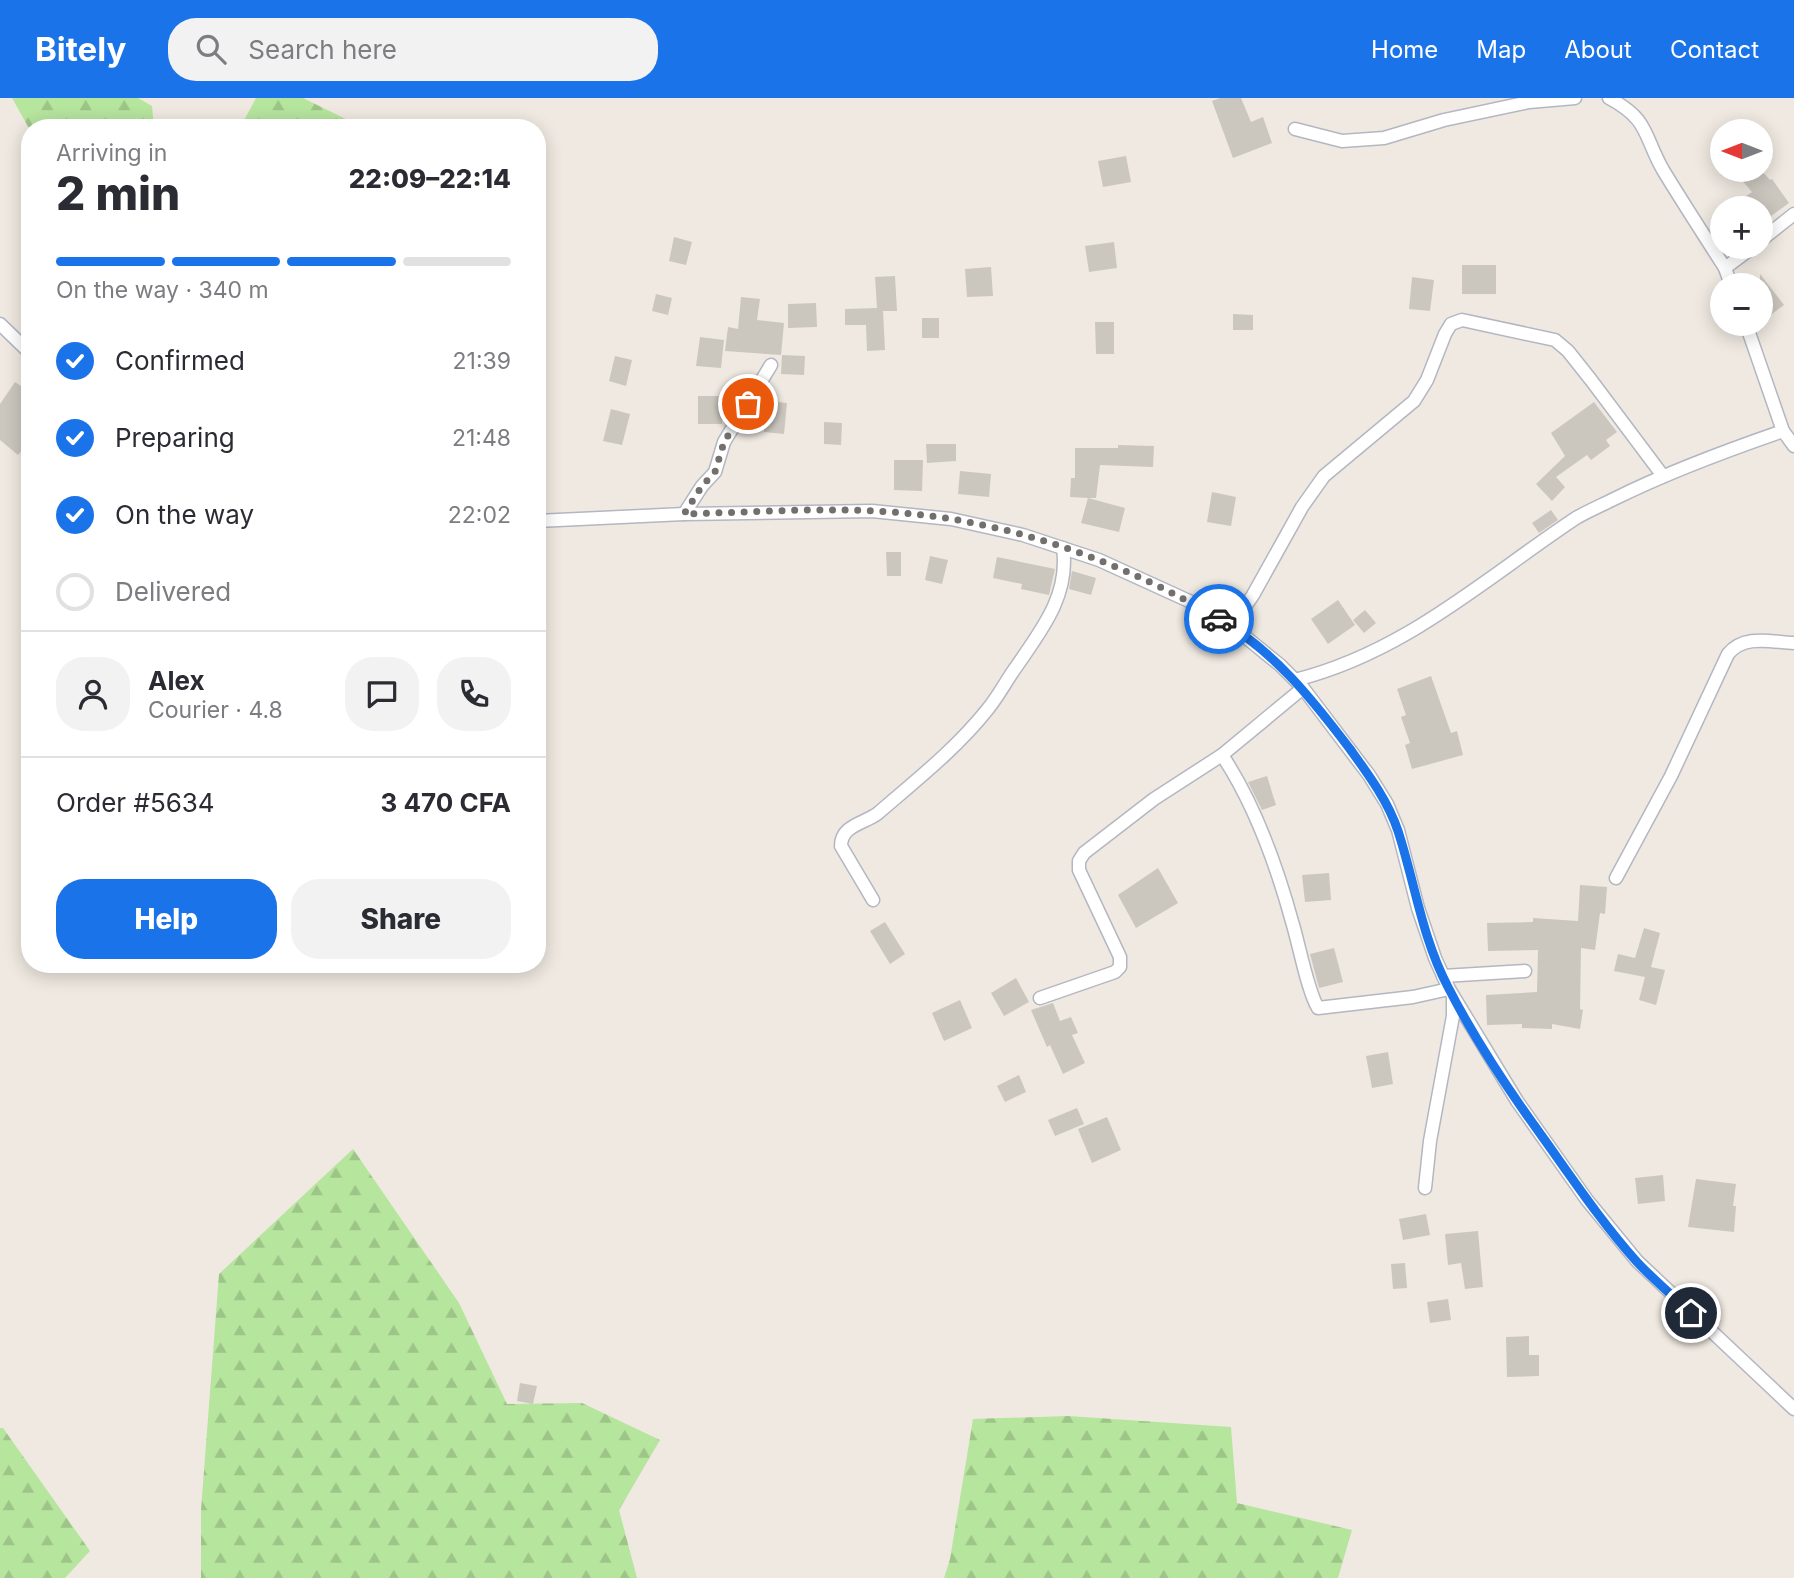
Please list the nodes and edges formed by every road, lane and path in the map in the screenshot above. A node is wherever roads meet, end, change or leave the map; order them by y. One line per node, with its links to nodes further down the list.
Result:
1 (1575, 98): 3 (street)
2 (1609, 98): 7 (street)
3 (1295, 129)
4 (1794, 214): 5 (street)
5 (1773, 231)
6 (1737, 259): 7 (street)
7 (1725, 268): 8 (street)
8 (1727, 273)
9 (0, 324): 11 (street)
10 (1750, 336): 13 (street)
11 (21, 344)
12 (771, 365): 16 (street)
13 (1783, 431): 14 (street); 15 (street)
14 (1794, 446)
15 (1663, 476): 19 (street); 21 (street)
16 (684, 514): 17 (street); 18 (street)
17 (546, 521)
18 (1063, 548): 19 (street); 24 (street)
19 (1232, 626): 21 (street)
20 (1794, 643): 23 (street)
21 (1299, 684): 22 (street); 26 (street)
22 (1222, 755): 27 (street); 28 (street)
23 (1616, 878)
24 (873, 900)
25 (1525, 971): 26 (street)
26 (1443, 976): 27 (street)
27 (1451, 992): 29 (street); 30 (street)
28 (1040, 998)
29 (1425, 1188)
30 (1794, 1409)

